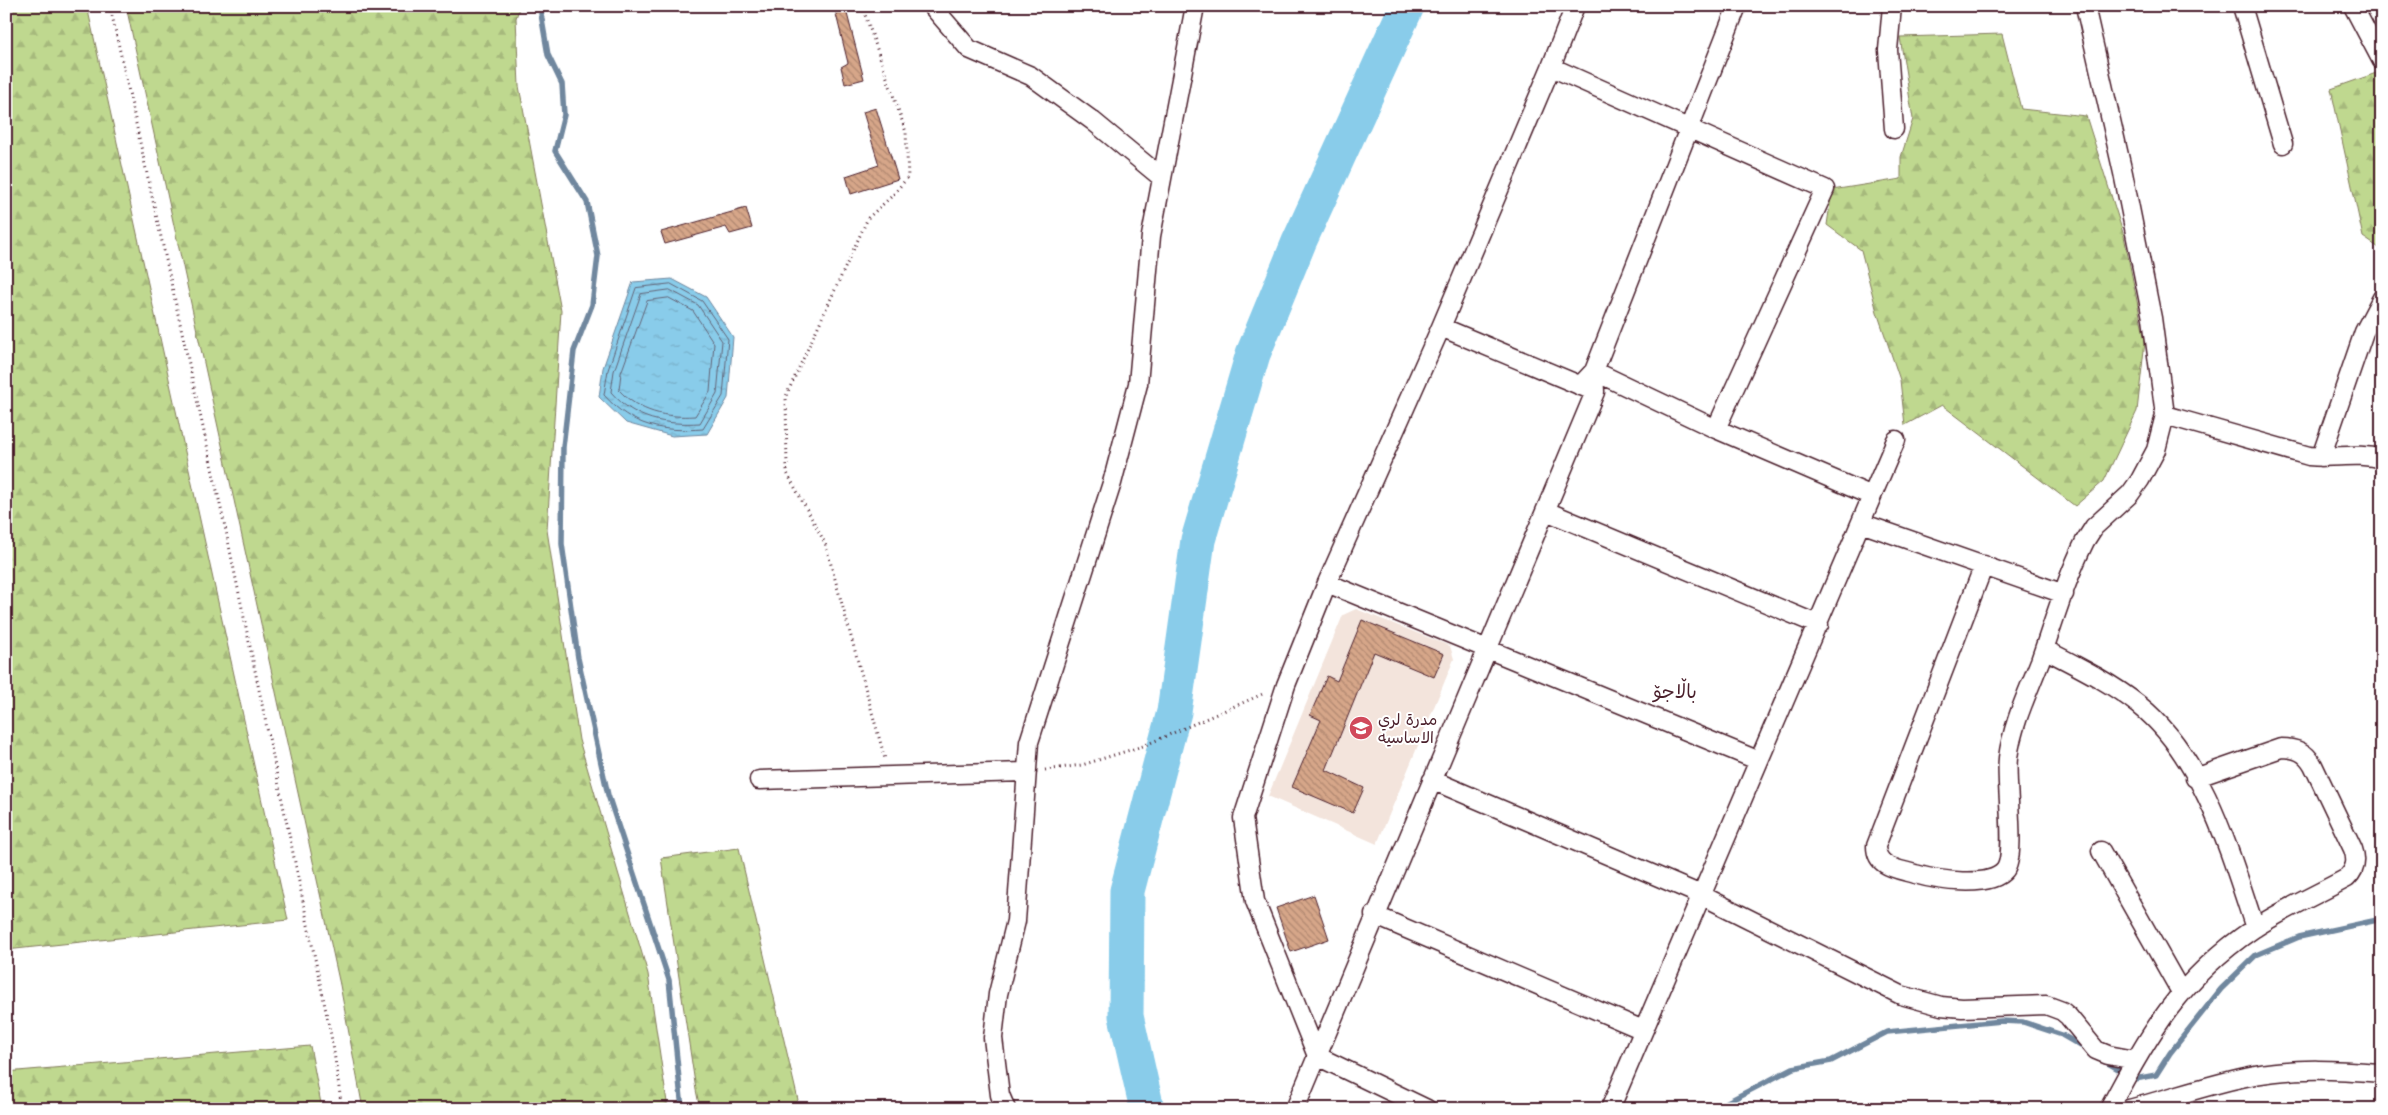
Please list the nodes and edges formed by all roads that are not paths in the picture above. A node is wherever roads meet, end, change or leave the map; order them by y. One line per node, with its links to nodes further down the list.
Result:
1 (932, 6): 14 (street)
2 (1195, 6): 14 (street)
3 (1575, 6): 10 (street)
4 (1737, 6): 12 (street)
5 (1892, 6): 11 (street)
6 (2085, 6): 19 (street)
7 (2242, 6): 13 (street)
8 (2353, 6): 9 (street)
9 (2382, 61)
10 (1551, 68): 12 (street); 16 (street)
11 (1894, 129)
12 (1690, 130): 17 (street); 20 (street)
13 (2283, 144)
14 (1162, 178): 34 (street)
15 (2382, 298): 22 (street)
16 (1441, 327): 18 (street); 28 (street)
17 (1594, 371): 18 (street); 20 (street)
18 (1587, 389): 25 (street)
19 (2165, 415): 22 (street); 29 (street)
20 (1716, 429): 24 (street)
21 (1896, 440): 24 (street)
22 (2321, 457): 23 (street)
23 (2382, 460)
24 (1872, 496): 26 (street)
25 (1546, 511): 30 (street); 31 (street)
26 (1861, 523): 27 (street); 30 (street)
27 (1984, 565): 29 (street); 32 (street)
28 (1326, 582): 31 (street); 44 (street)
29 (2064, 594): 32 (street)
30 (1818, 626): 33 (street)
31 (1488, 649): 33 (street); 37 (street)
32 (2044, 649): 35 (street)
33 (1757, 760): 39 (street)
34 (1027, 772): 36 (street); 48 (street)
35 (2196, 778): 41 (street); 41 (street)
36 (759, 780)
37 (1432, 780): 39 (street); 40 (street)
38 (2101, 851): 42 (street)
39 (1701, 896): 43 (street); 45 (street)
40 (1374, 915): 43 (street); 44 (street)
41 (2255, 928): 42 (street)
42 (2181, 992): 45 (street)
43 (1643, 1030): 50 (street)
44 (1317, 1056): 47 (street); 49 (street)
45 (2135, 1060): 51 (street)
46 (2382, 1073): 52 (street)
47 (1417, 1107)
48 (1006, 1109)
49 (1295, 1109)
50 (1610, 1109)
51 (2109, 1109)
52 (2129, 1109)

